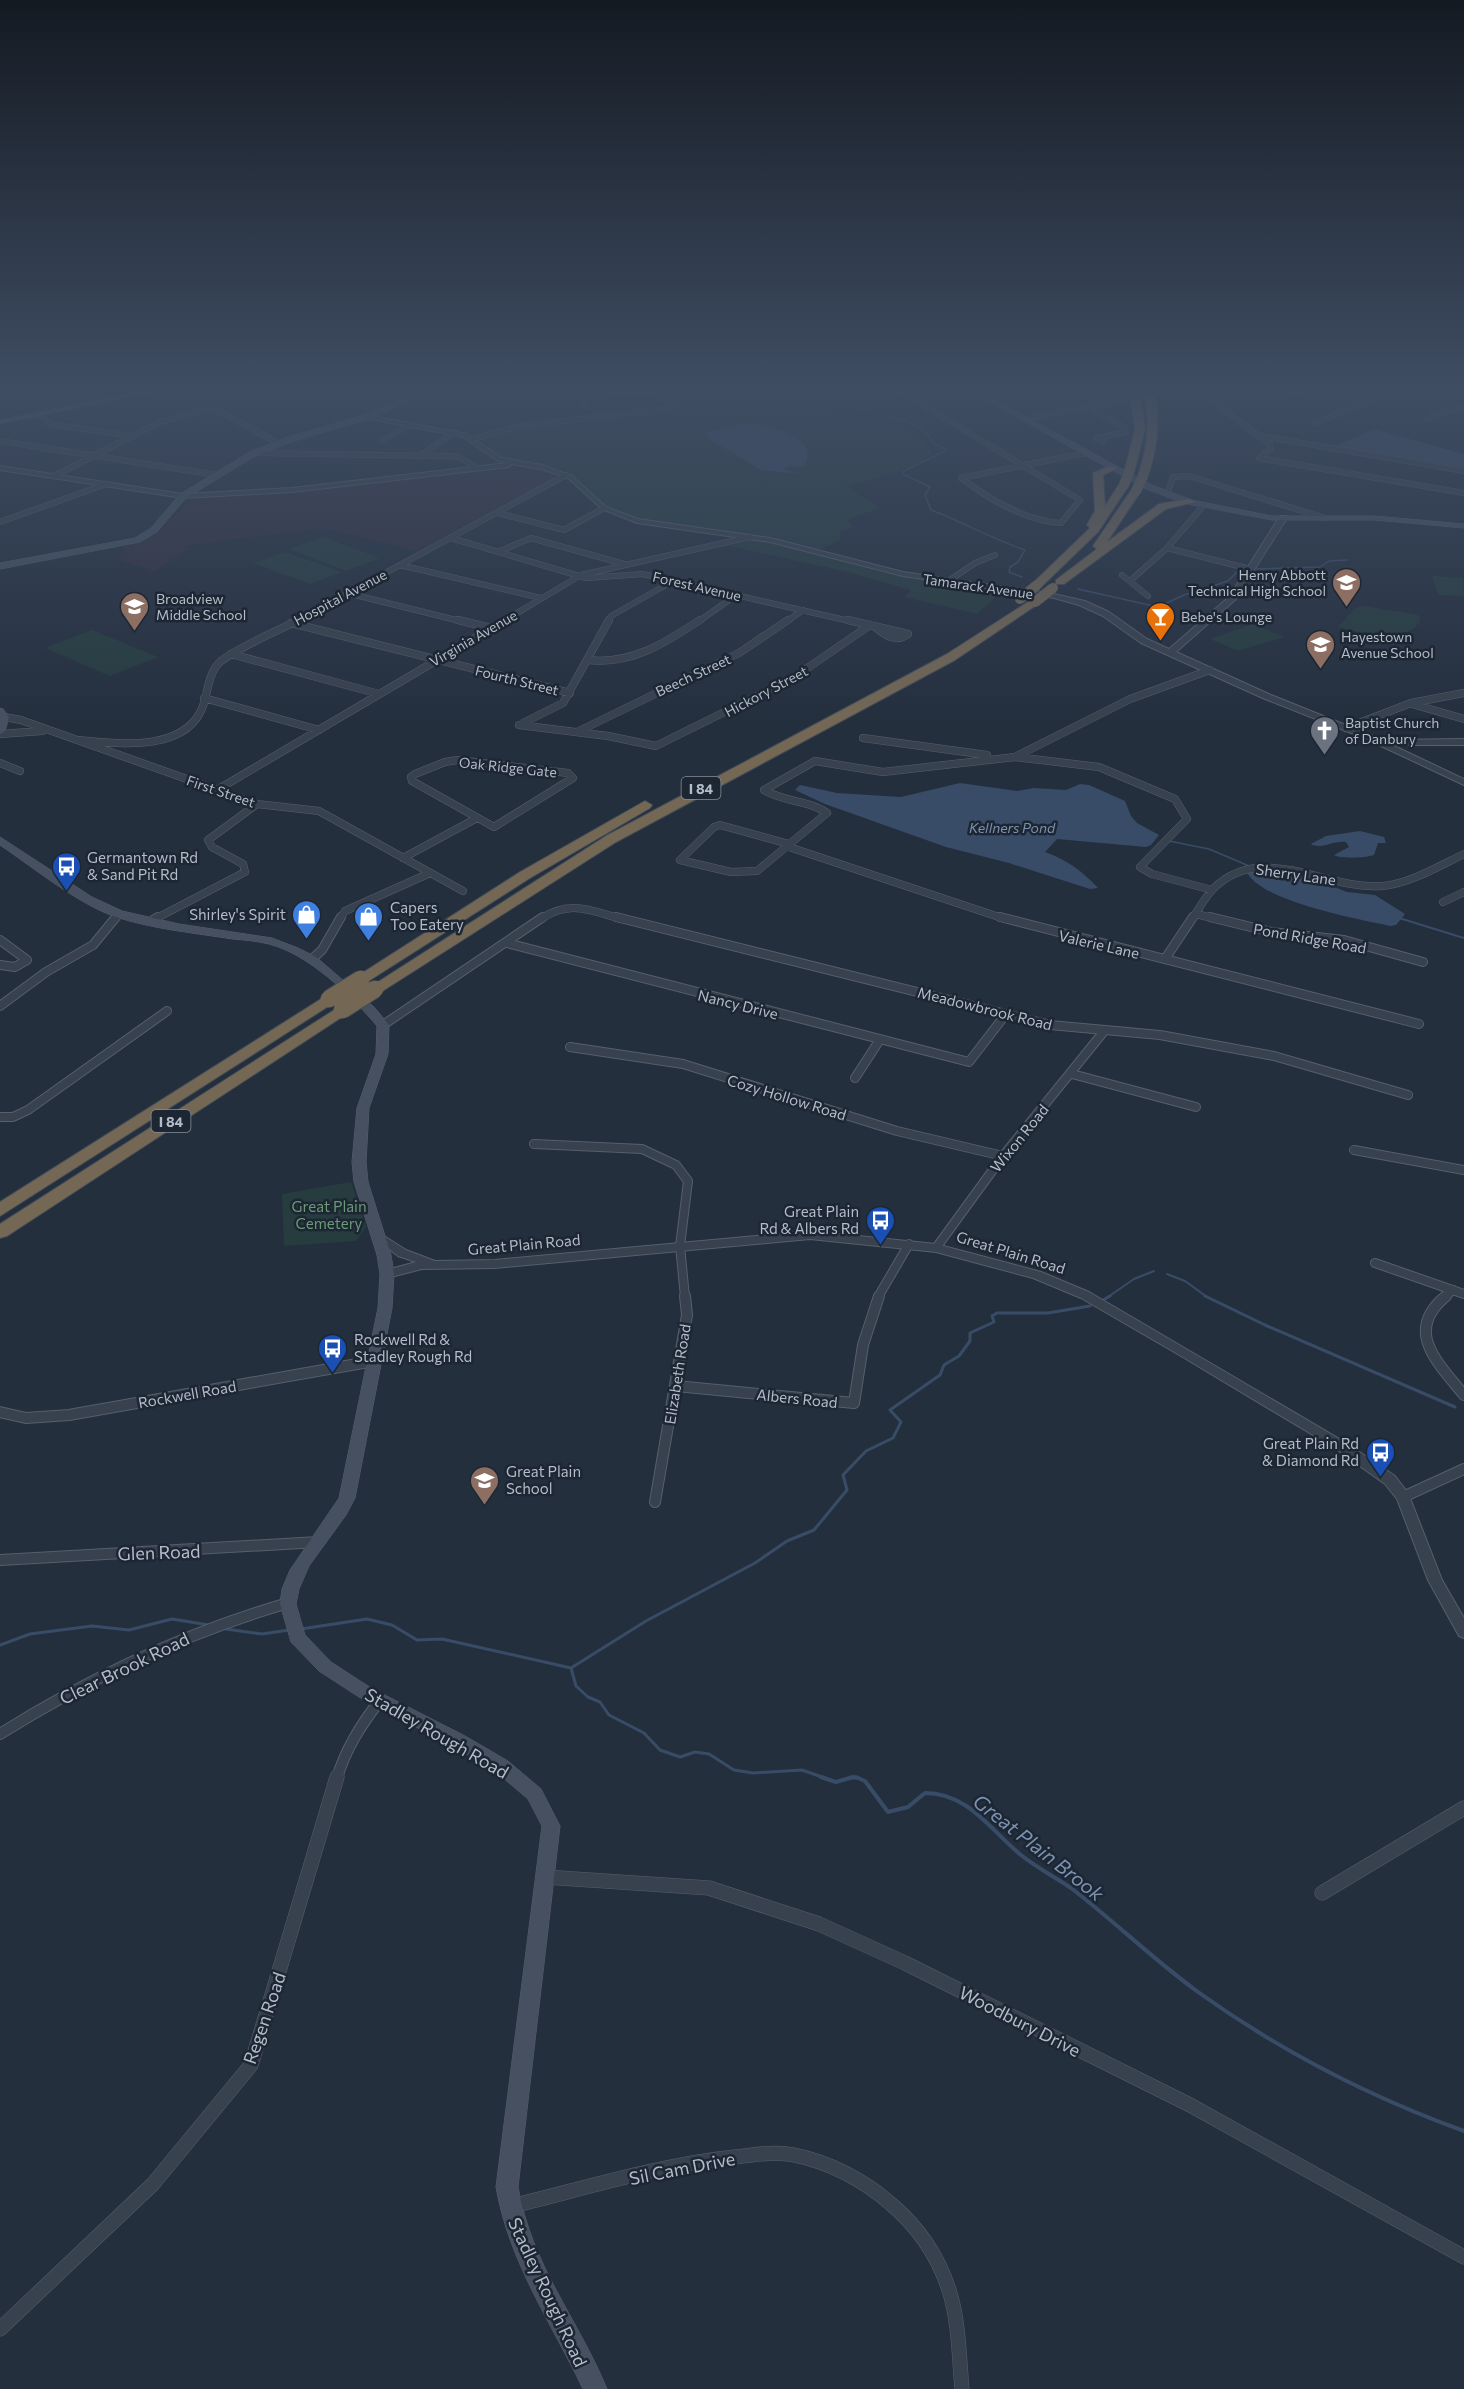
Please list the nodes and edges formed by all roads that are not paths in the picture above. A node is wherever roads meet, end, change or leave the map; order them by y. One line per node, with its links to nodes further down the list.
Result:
1 (66, 498): 20 (street)
2 (181, 498): 30 (main road)
3 (524, 498): 16 (street, Hospital Avenue)
4 (594, 498): 15 (street, Tamarack Avenue)
5 (996, 498): 6 (street)
6 (1078, 498)
7 (1099, 498): 27 (highway)
8 (1116, 498): 27 (highway, I 84, bridge)
9 (1131, 498): 37 (highway, I 84, bridge)
10 (1164, 498): 17 (highway)
11 (1178, 498): 13 (main road)
12 (1262, 498): 19 (street)
13 (1190, 502): 14 (main road); 17 (highway)
14 (1204, 505): 18 (main road); 24 (street)
15 (604, 508): 16 (street); 22 (street, Tamarack Avenue)
16 (498, 513): 23 (street, Hospital Avenue)
17 (1153, 513): 37 (highway)
18 (1283, 518): 19 (main road); 31 (street)
19 (1325, 518): 21 (main road)
20 (0, 522)
21 (1464, 526)
22 (750, 537): 29 (street, Virginia Avenue); 36 (street, Tamarack Avenue)
23 (452, 538): 25 (street, Forest Avenue); 28 (street, Hospital Avenue)
24 (1167, 548): 31 (street); 35 (street)
25 (498, 552): 29 (street); 32 (street, Forest Avenue)
26 (995, 555): 36 (street)
27 (1068, 558): 95 (highway, I 84, bridge)
28 (400, 565): 38 (street, Hospital Avenue); 41 (street)
29 (627, 565): 32 (street, Virginia Avenue)
30 (0, 566)
31 (1250, 569): 46 (street)
32 (581, 575): 34 (street, Forest Avenue); 41 (street, Virginia Avenue)
33 (1122, 575): 35 (street)
34 (673, 581): 39 (street, Forest Avenue); 49 (street)
35 (1130, 581): 40 (street)
36 (948, 582): 46 (street, Tamarack Avenue)
37 (1057, 585): 95 (highway, I 84, bridge)
38 (347, 593): 43 (street, Hospital Avenue); 45 (street)
39 (736, 595): 42 (street, Forest Avenue); 49 (street)
40 (1148, 596)
41 (541, 598): 45 (street, Virginia Avenue)
42 (803, 610): 44 (street, Forest Avenue); 61 (street, Beech Street)
43 (291, 623): 47 (street, Hospital Avenue); 48 (street, Fourth Street)
44 (872, 625): 44 (street, Forest Avenue); 61 (street, Hickory Street)
45 (491, 628): 48 (street, Virginia Avenue)
46 (1171, 652): 50 (street, Tamarack Avenue)
47 (231, 654): 53 (street); 54 (street, Hospital Avenue)
48 (436, 660): 51 (street, Fourth Street); 53 (street, Virginia Avenue)
49 (588, 660): 51 (street)
50 (1210, 670): 58 (street, Tamarack Avenue); 68 (street)
51 (570, 693): 61 (street)
52 (1464, 693): 55 (street)
53 (378, 694): 59 (street, Virginia Avenue)
54 (204, 698): 59 (street); 64 (street, Hospital Avenue)
55 (1411, 704): 57 (street); 58 (street)
56 (2, 714): 60 (street, First Street); 62 (main road)
57 (1464, 719)
58 (1346, 728): 65 (street, Tamarack Avenue)
59 (319, 730): 72 (street, Virginia Avenue)
60 (47, 731): 62 (street); 64 (street, First Street)
61 (577, 731)
62 (0, 732)
63 (863, 738): 67 (street)
64 (79, 740): 72 (street, First Street)
65 (1378, 742): 66 (street); 71 (street, Tamarack Avenue)
66 (1464, 742)
67 (1001, 756): 68 (street); 76 (street)
68 (1015, 757): 80 (street)
69 (0, 763): 70 (street)
70 (20, 771)
71 (1464, 782)
72 (217, 790): 73 (street, First Street)
73 (256, 804): 78 (street, First Street); 86 (street)
74 (477, 818): 74 (street, Oak Ridge Gate); 78 (street)
75 (0, 840): 84 (main road)
76 (787, 845): 76 (street, Valerie Lane); 92 (street, Valerie Lane)
77 (1462, 856): 80 (street, Sherry Lane)
78 (403, 858): 79 (street, First Street)
79 (430, 873): 81 (street, First Street); 91 (street)
80 (1212, 890): 85 (street, Sherry Lane)
81 (463, 891)
82 (1464, 892): 83 (street)
83 (1443, 902)
84 (119, 914): 86 (main road); 96 (street)
85 (1196, 914): 92 (street, Sherry Lane); 93 (street, Pond Ridge Road)
86 (153, 920): 91 (main road)
87 (0, 940): 89 (street)
88 (507, 944): 98 (street, Meadowbrook Road); 100 (street); 102 (street, Nancy Drive)
89 (11, 948): 90 (street); 94 (street)
90 (0, 950)
91 (312, 959): 100 (main road)
92 (1165, 959): 99 (street, Valerie Lane)
93 (1423, 962)
94 (0, 965)
95 (336, 1005): 113 (highway, I 84); 114 (highway, I 84)
96 (0, 1006)
97 (167, 1011): 108 (street)
98 (1006, 1014): 101 (street, Meadowbrook Road); 102 (street, Nancy Drive)
99 (1419, 1024)
100 (383, 1025): 115 (main road)
101 (1106, 1030): 104 (street, Wixon Road); 106 (street, Meadowbrook Road)
102 (879, 1041): 105 (street)
103 (570, 1047): 111 (street, Cozy Hollow Road)
104 (1072, 1074): 107 (street); 111 (street, Wixon Road)
105 (855, 1078)
106 (1408, 1095)
107 (1196, 1107)
108 (0, 1117)
109 (534, 1144): 117 (street, Elizabeth Road)
110 (1354, 1150): 112 (street)
111 (1003, 1156): 118 (street, Wixon Road)
112 (1464, 1170)
113 (0, 1210)
114 (0, 1232)
115 (381, 1238): 120 (street, Great Plain Road); 121 (main road)
116 (909, 1244): 117 (street, Great Plain Road); 118 (street, Great Plain Road); 125 (street, Albers Road)
117 (680, 1246): 120 (street, Great Plain Road); 125 (street, Elizabeth Road)
118 (936, 1248): 129 (street, Great Plain Road)
119 (1375, 1263): 122 (street)
120 (436, 1265): 121 (street, Great Plain Road)
121 (387, 1274): 124 (main road, Stadley Rough Road)
122 (1453, 1290): 123 (street); 126 (street)
123 (1464, 1294)
124 (374, 1361): 127 (street, Rockwell Road); 131 (main road, Stadley Rough Road)
125 (676, 1386): 130 (street, Elizabeth Road)
126 (1464, 1395)
127 (0, 1412)
128 (1464, 1469): 129 (street)
129 (1403, 1497): 134 (street, Great Plain Road)
130 (655, 1502)
131 (318, 1542): 132 (street, Glen Road); 133 (main road, Stadley Rough Road)
132 (0, 1560)
133 (288, 1603): 135 (main road, Stadley Rough Road); 136 (street, Clear Brook Road)
134 (1464, 1632)
135 (380, 1700): 138 (main road, Stadley Rough Road); 142 (street, Regen Road)
136 (0, 1734)
137 (1464, 1808): 139 (street)
138 (545, 1877): 140 (main road, Stadley Rough Road); 141 (street, Woodbury Drive)
139 (1322, 1893)
140 (509, 2207): 143 (main road, Stadley Rough Road); 144 (street, Sil Cam Drive)
141 (1464, 2257)
142 (0, 2329)
143 (595, 2389)
144 (962, 2389)

